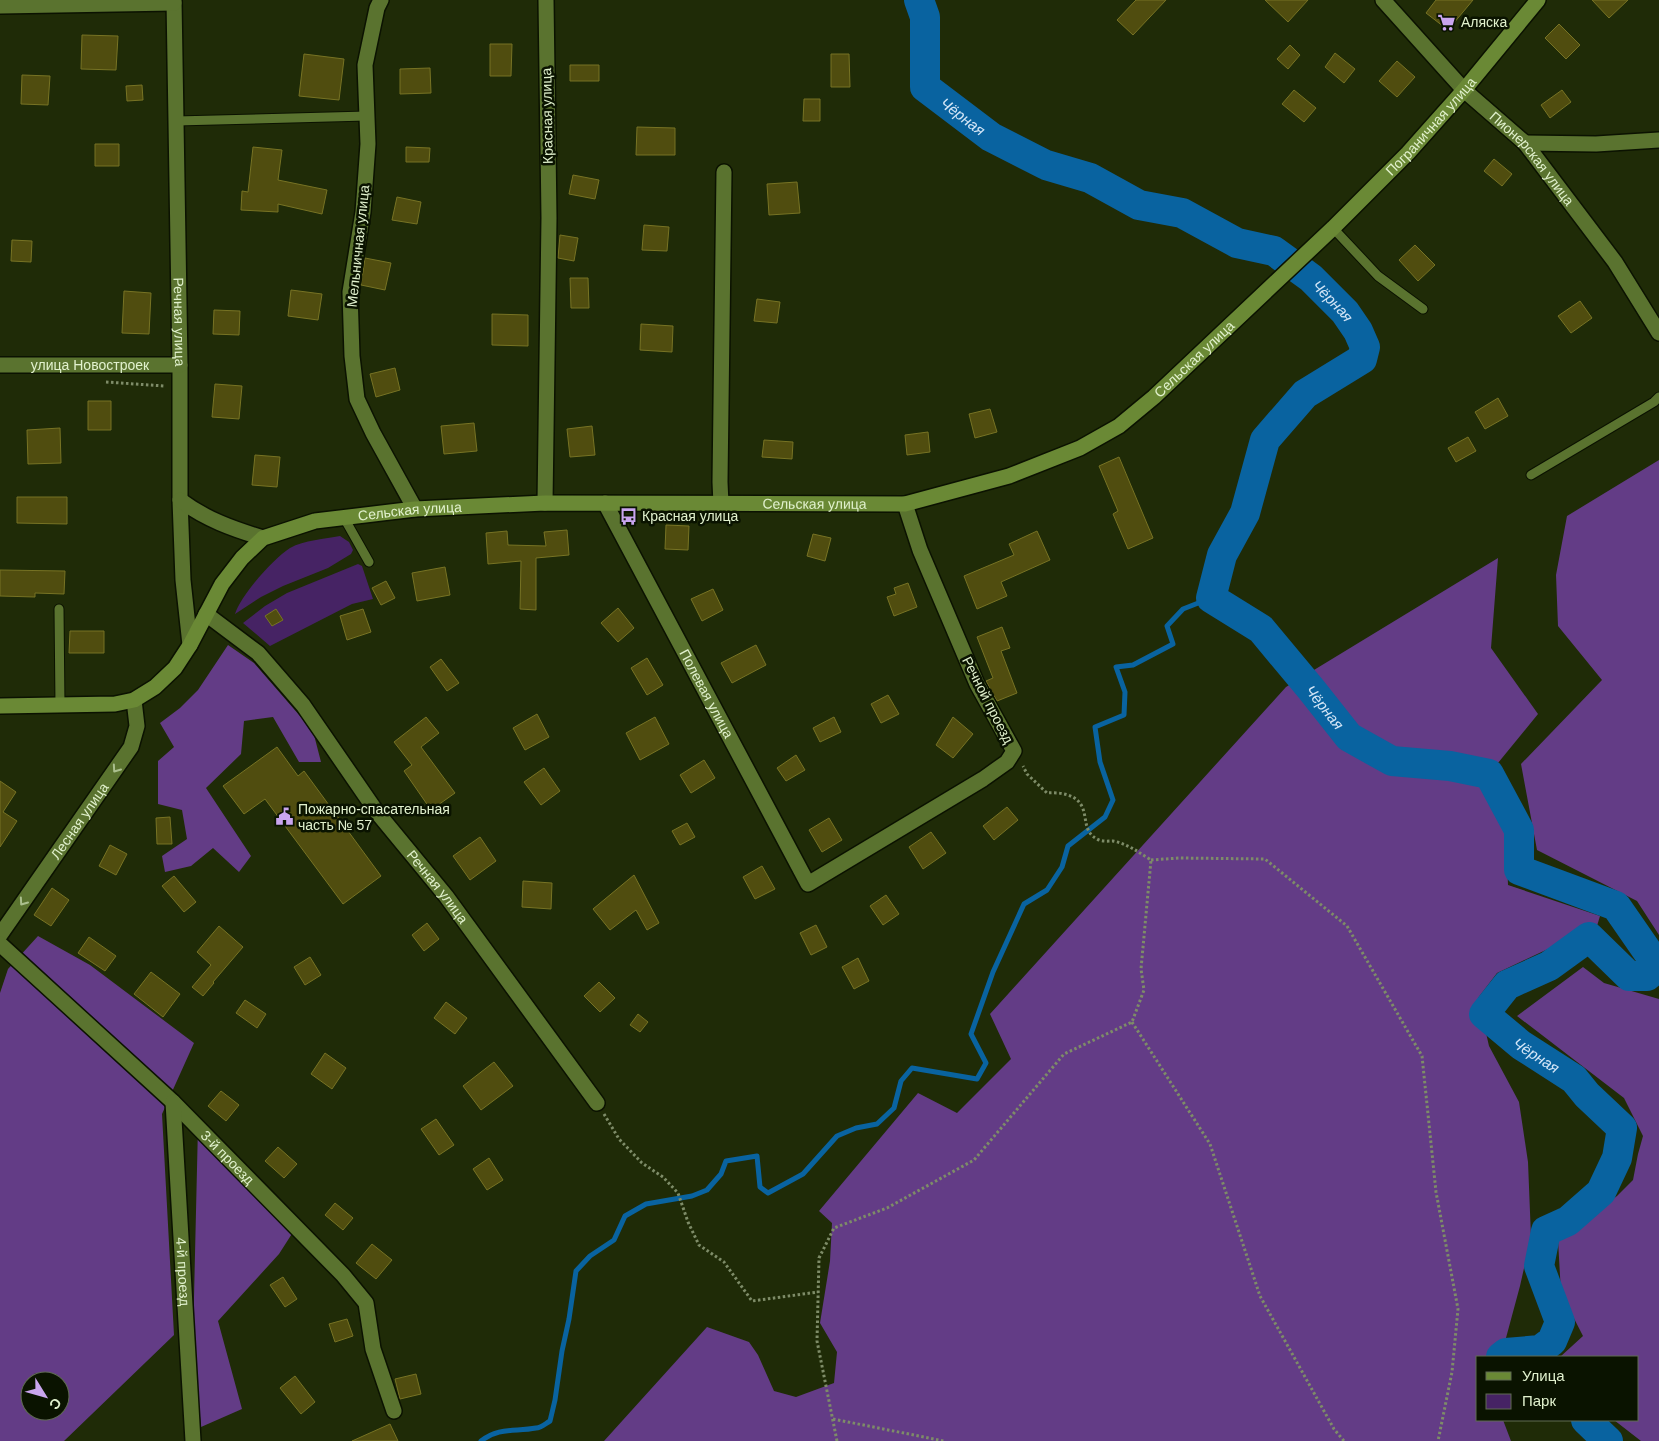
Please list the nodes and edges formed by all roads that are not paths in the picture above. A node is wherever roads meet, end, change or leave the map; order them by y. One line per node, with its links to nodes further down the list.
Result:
1 (381, 0): 8 (street, Мельничная улица)
2 (546, 0): 22 (street, Красная улица)
3 (1383, 0): 7 (street, Пионерская улица)
4 (1538, 0): 7 (main road, Пограничная улица)
5 (174, 2): 6 (street); 9 (street, Речная улица)
6 (0, 6)
7 (1464, 90): 11 (street, Пионерская улица); 13 (main road, Пограничная улица)
8 (366, 116): 9 (lane); 26 (street, Мельничная улица)
9 (176, 121): 18 (street, Речная улица)
10 (1659, 140): 11 (street)
11 (1526, 143): 16 (street, Пионерская улица)
12 (724, 172): 24 (street)
13 (1333, 228): 14 (main road, Пограничная улица); 15 (lane)
14 (1316, 244): 25 (main road, Сельская улица)
15 (1423, 309)
16 (1659, 332)
17 (0, 364): 18 (street, улица Новостроек)
18 (180, 366): 21 (street, Речная улица)
19 (1659, 397): 20 (lane)
20 (1531, 475)
21 (180, 500): 28 (street); 32 (street, Речная улица)
22 (545, 502): 23 (main road, Сельская улица); 26 (main road, Сельская улица)
23 (605, 504): 24 (main road, Сельская улица); 36 (street, Полевая улица)
24 (721, 504): 25 (main road, Сельская улица)
25 (905, 504): 36 (street, Речной проезд)
26 (415, 509): 27 (main road, Сельская улица)
27 (343, 516): 28 (main road, Сельская улица); 29 (lane)
28 (263, 538): 31 (main road)
29 (369, 562)
30 (59, 609): 34 (lane)
31 (206, 614): 32 (main road); 39 (street, Речная улица)
32 (190, 645): 33 (main road)
33 (134, 700): 34 (main road); 37 (street, Лесная улица, one-way to 37)
34 (60, 705): 35 (main road)
35 (0, 706)
36 (808, 884)
37 (0, 937): 38 (street, 3-й проезд)
38 (173, 1102): 40 (street, 3-й проезд); 41 (street, 4-й проезд)
39 (597, 1103)
40 (394, 1411)
41 (193, 1441)

